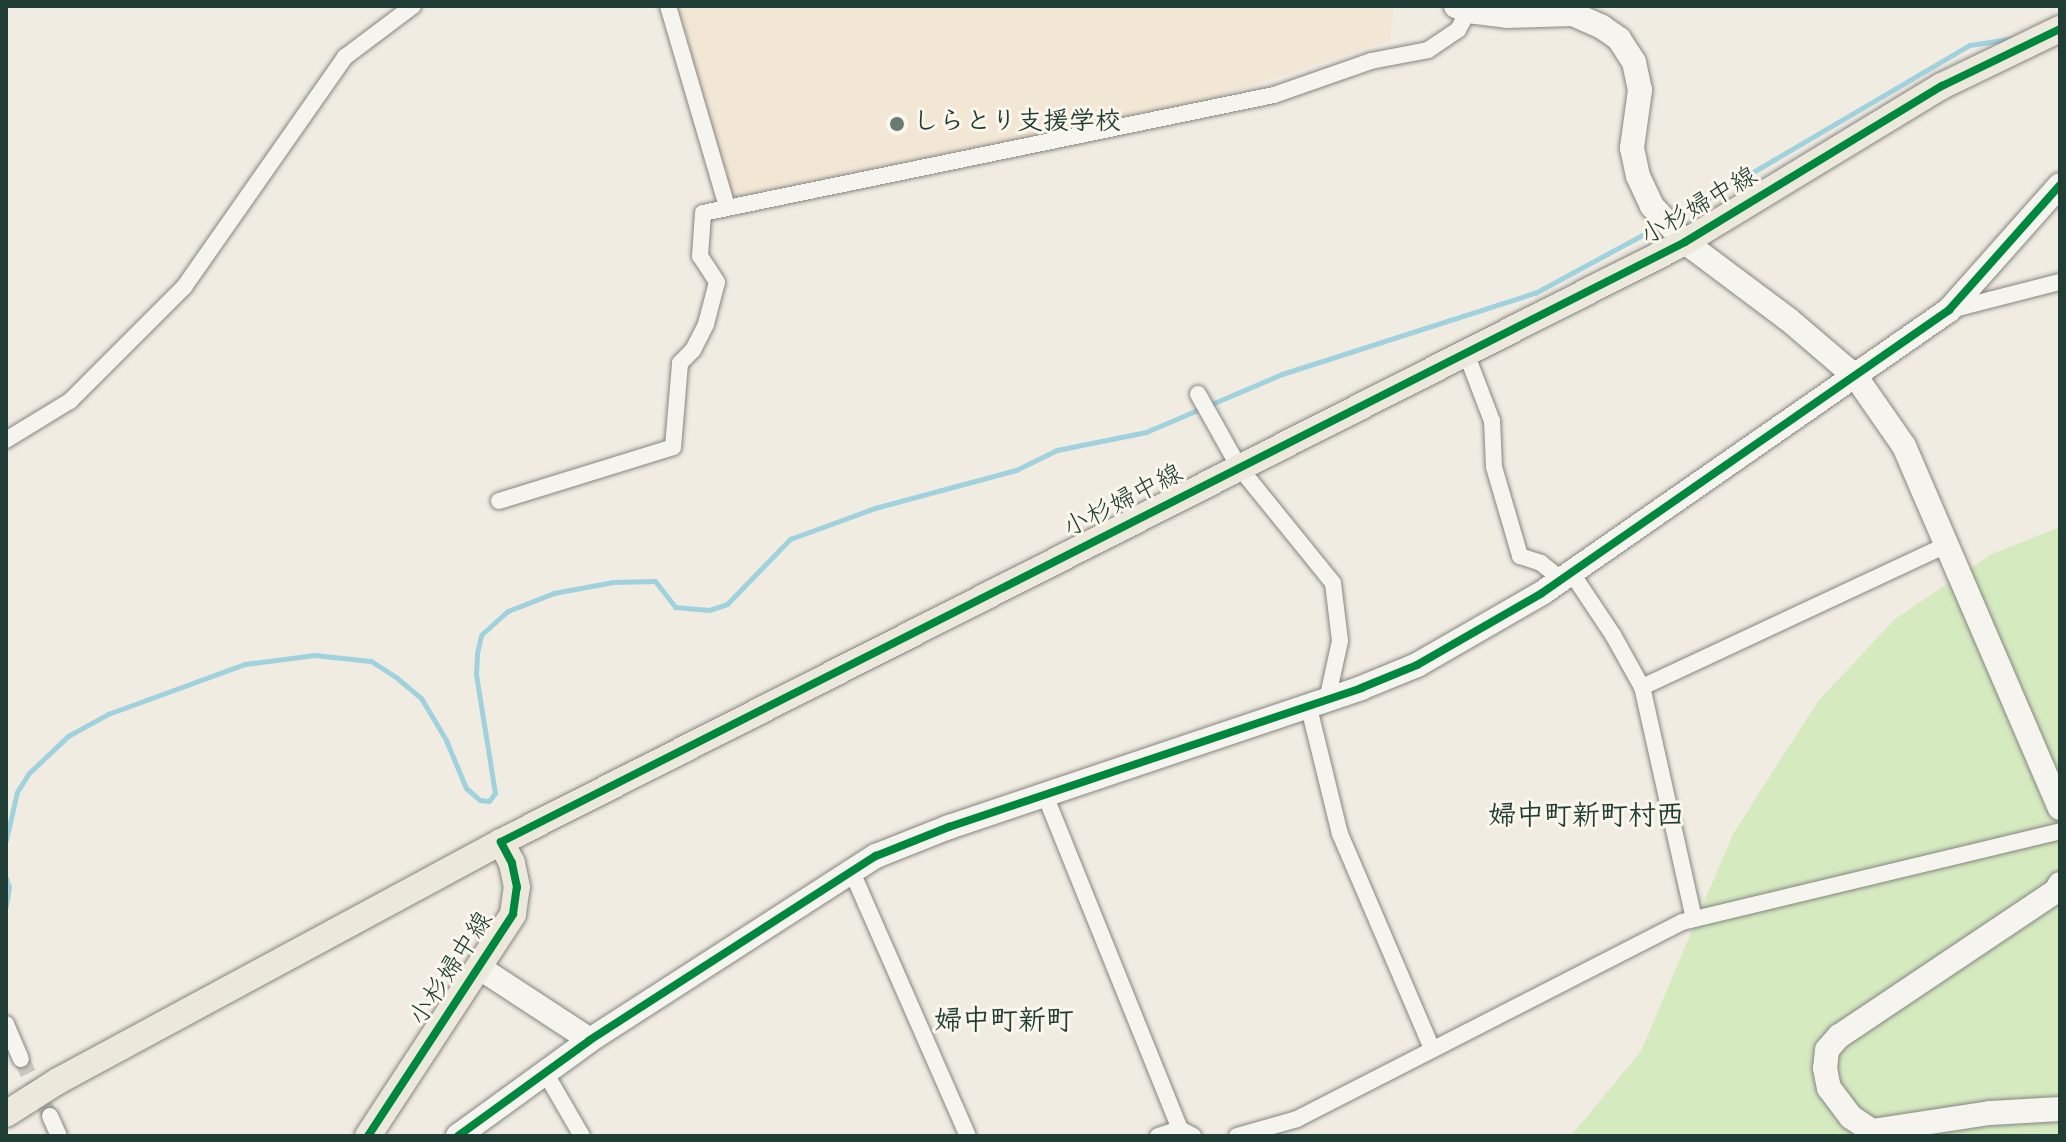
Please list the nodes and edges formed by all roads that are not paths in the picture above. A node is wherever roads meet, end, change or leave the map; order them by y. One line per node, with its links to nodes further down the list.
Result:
1 (413, 6): 13 (street)
2 (668, 6): 6 (street)
3 (1462, 9): 6 (street); 7 (street)
4 (2060, 29): 7 (main road, 小杉婦中線)
5 (2060, 185): 9 (street)
6 (727, 206): 15 (street)
7 (1685, 242): 10 (main road, 小杉婦中線); 11 (street)
8 (2060, 282): 9 (street)
9 (1949, 310): 11 (street)
10 (1466, 353): 14 (main road, 小杉婦中線); 17 (street)
11 (1856, 377): 16 (street); 17 (street)
12 (1198, 394): 14 (street)
13 (6, 440)
14 (1239, 467): 19 (street); 23 (main road, 小杉婦中線)
15 (499, 501)
16 (1947, 545): 18 (street); 21 (street)
17 (1566, 575): 18 (street); 19 (street)
18 (1642, 687): 26 (street)
19 (1318, 706): 20 (street); 30 (street)
20 (1045, 795): 24 (street); 36 (street)
21 (2060, 808)
22 (2060, 831): 26 (street)
23 (501, 842): 27 (main road, 小杉婦中線); 34 (main road, 小杉婦中線)
24 (852, 872): 29 (street); 41 (street)
25 (2060, 884): 33 (street)
26 (1694, 919): 30 (street)
27 (480, 968): 29 (street); 38 (main road, 小杉婦中線)
28 (6, 1024): 31 (street)
29 (590, 1040): 32 (street)
30 (1432, 1049): 43 (street)
31 (21, 1059)
32 (546, 1074): 39 (street); 40 (street)
33 (2060, 1109)
34 (6, 1114)
35 (50, 1116): 37 (street)
36 (1187, 1132): 42 (street)
37 (59, 1136)
38 (368, 1136)
39 (458, 1136)
40 (582, 1136)
41 (968, 1136)
42 (1158, 1136)
43 (1237, 1136)

